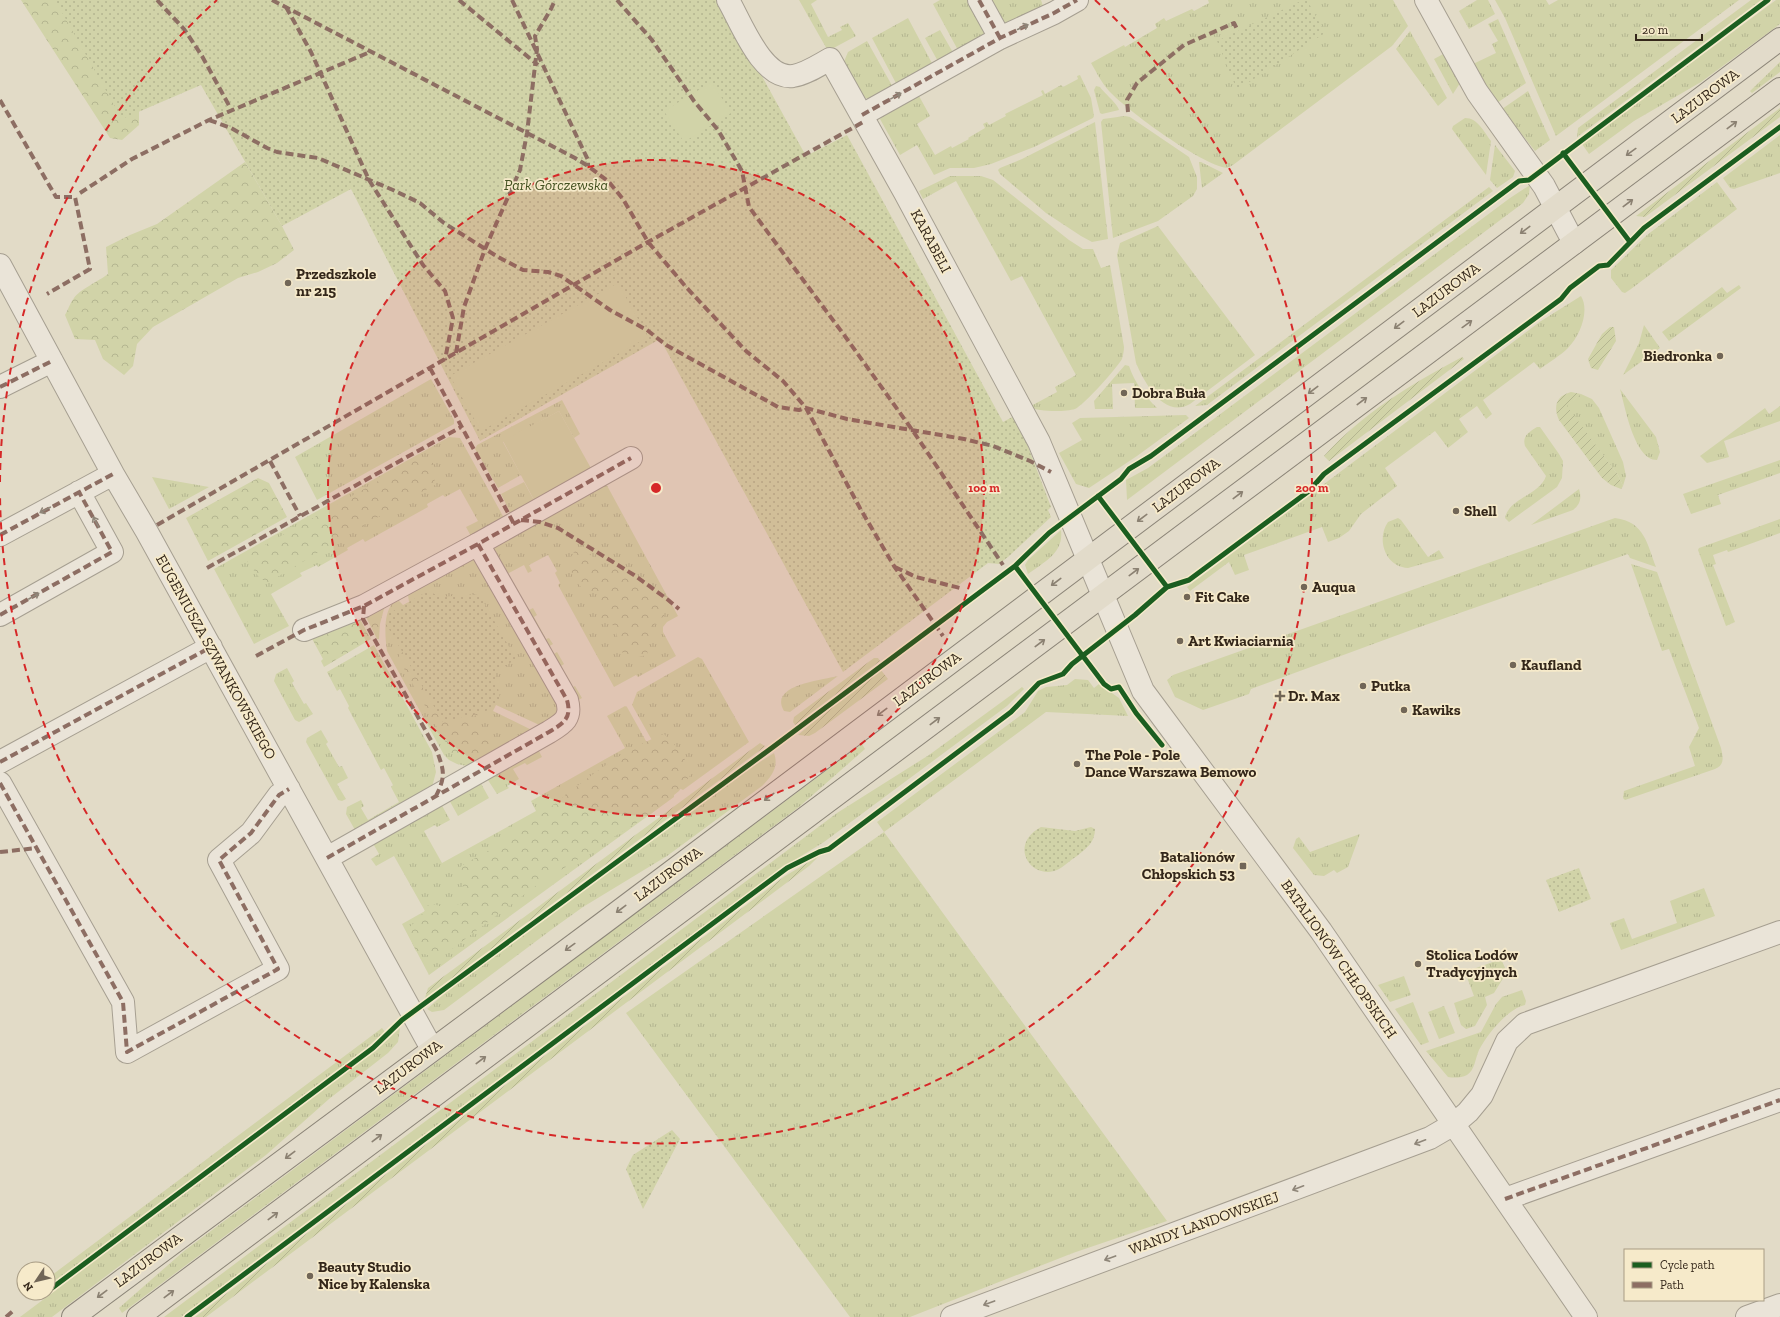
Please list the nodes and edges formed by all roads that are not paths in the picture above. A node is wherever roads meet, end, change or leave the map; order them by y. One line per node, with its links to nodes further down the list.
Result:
1 (728, 0): 8 (street, KARABELI)
2 (979, 0): 5 (street)
3 (1077, 0): 5 (street, one-way to 3)
4 (1426, 0): 9 (street)
5 (1000, 38): 8 (street, one-way to 5)
6 (1780, 39): 9 (main road, LAZUROWA, one-way to 9)
7 (1780, 89): 10 (main road, one-way to 7)
8 (862, 115): 19 (street, KARABELI)
9 (1556, 207): 10 (street); 19 (main road, LAZUROWA, one-way to 19)
10 (1574, 243): 20 (main road, one-way to 10)
11 (0, 265): 12 (street, EUGENIUSZA SZWANKOWSKIEGO)
12 (52, 361): 13 (street); 15 (street, EUGENIUSZA SZWANKOWSKIEGO)
13 (0, 387)
14 (631, 458): 18 (street)
15 (113, 474): 16 (street); 23 (street, EUGENIUSZA SZWANKOWSKIEGO)
16 (80, 492): 17 (street, one-way to 17); 21 (street, one-way to 16)
17 (0, 534)
18 (478, 544): 22 (street); 27 (street)
19 (1087, 559): 20 (street, KARABELI); 29 (main road, LAZUROWA, one-way to 29)
20 (1103, 596): 31 (street, BATALIONÓW CHŁOPSKICH); 35 (main road, one-way to 20)
21 (0, 615)
22 (304, 630)
23 (211, 648): 24 (street); 26 (street, EUGENIUSZA SZWANKOWSKIEGO)
24 (0, 762)
25 (0, 783): 26 (street)
26 (289, 789): 27 (street, EUGENIUSZA SZWANKOWSKIEGO)
27 (327, 858): 29 (street, EUGENIUSZA SZWANKOWSKIEGO)
28 (1780, 932): 31 (street, WANDY LANDOWSKIEJ)
29 (432, 1049): 34 (main road, LAZUROWA, one-way to 34)
30 (1780, 1100): 32 (street)
31 (1454, 1124): 32 (street, BATALIONÓW CHŁOPSKICH); 36 (street, WANDY LANDOWSKIEJ, one-way to 36)
32 (1505, 1199): 37 (street, BATALIONÓW CHŁOPSKICH)
33 (1780, 1305): 38 (street)
34 (73, 1317)
35 (138, 1317)
36 (952, 1317)
37 (1586, 1317)
38 (1747, 1317)

